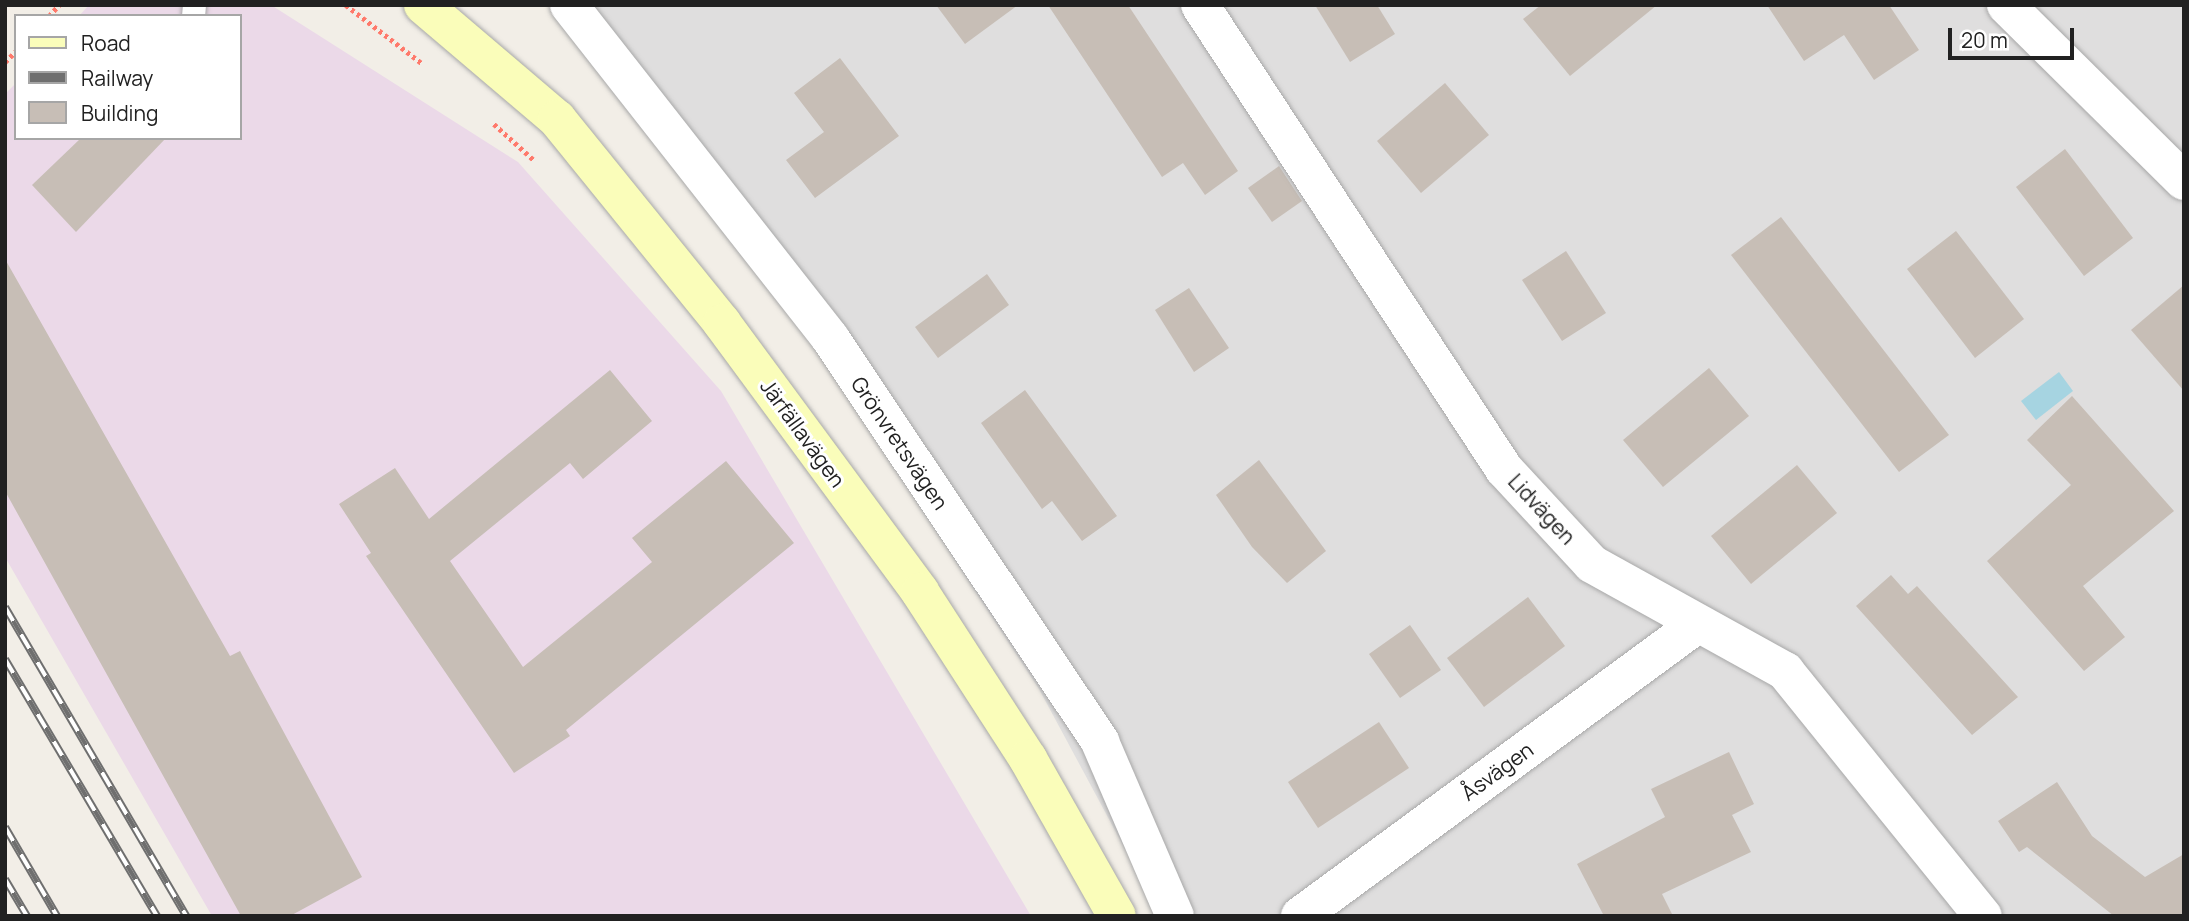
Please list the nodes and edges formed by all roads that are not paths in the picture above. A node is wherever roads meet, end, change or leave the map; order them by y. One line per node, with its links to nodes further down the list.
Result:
1 (423, 5): 7 (street, Järfällavägen)
2 (569, 5): 8 (street, Grönvretsvägen)
3 (1200, 5): 6 (street, Lidvägen)
4 (2006, 5): 5 (street)
5 (2184, 181)
6 (1695, 626): 9 (street, Åsvägen); 10 (street, Lidvägen)
7 (1117, 916)
8 (1175, 916)
9 (1300, 916)
10 (1983, 916)

